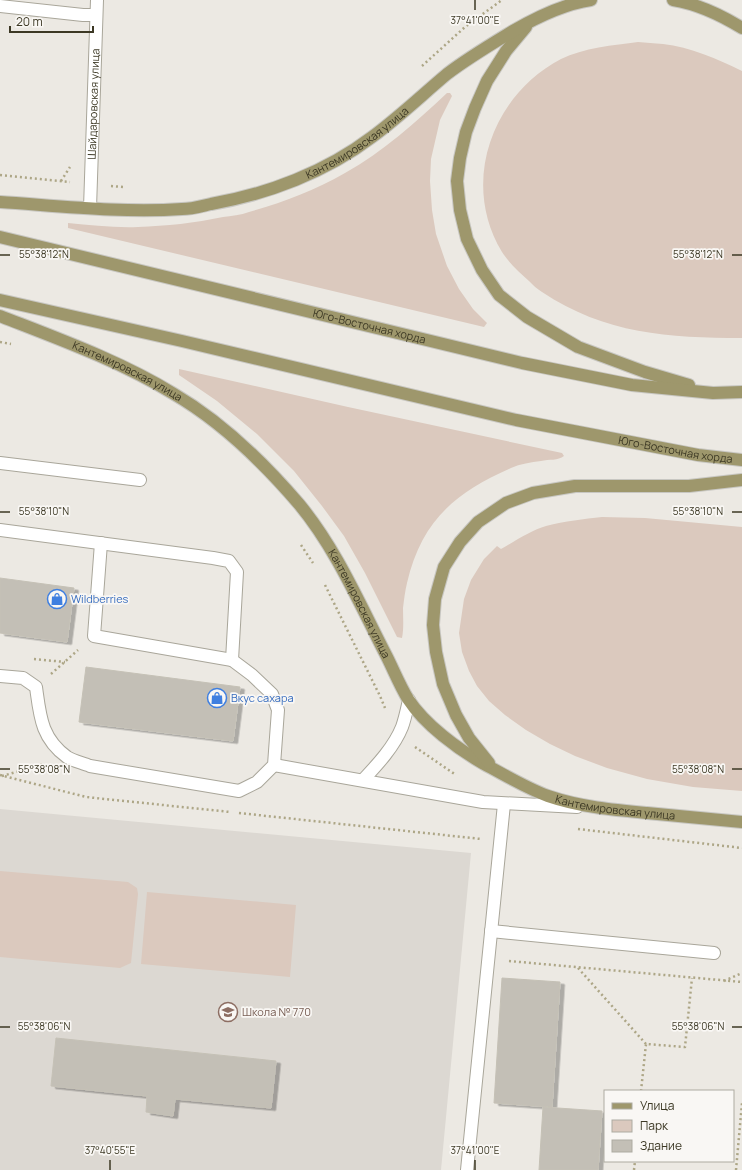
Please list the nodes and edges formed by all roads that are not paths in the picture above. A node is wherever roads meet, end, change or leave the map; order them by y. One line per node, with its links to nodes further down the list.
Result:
1 (97, 0): 5 (street, Шайдаровская улица)
2 (591, 0): 6 (main road, Кантемировская улица)
3 (673, 0): 7 (main road)
4 (0, 6): 5 (street)
5 (95, 15): 9 (street, Шайдаровская улица)
6 (532, 20): 9 (main road, Кантемировская улица); 14 (main road)
7 (742, 28)
8 (0, 202): 9 (main road, Кантемировская улица)
9 (90, 208)
10 (0, 237): 14 (main road, Юго-Восточная хорда)
11 (0, 300): 15 (main road, Юго-Восточная хорда)
12 (0, 316): 23 (main road, Кантемировская улица)
13 (742, 392): 14 (main road, Юго-Восточная хорда)
14 (713, 393)
15 (742, 460)
16 (0, 463): 17 (street)
17 (140, 480)
18 (742, 480): 25 (main road)
19 (0, 530): 20 (street)
20 (101, 543): 21 (street); 21 (street)
21 (232, 660): 24 (street)
22 (0, 676): 24 (street)
23 (409, 700): 25 (main road, Кантемировская улица); 26 (street)
24 (274, 765): 26 (street)
25 (495, 770): 28 (main road, Кантемировская улица)
26 (362, 780): 27 (street)
27 (504, 804): 28 (street); 30 (street)
28 (600, 808): 29 (main road, Кантемировская улица)
29 (742, 822)
30 (491, 931): 31 (street); 32 (street)
31 (714, 953)
32 (467, 1170)

